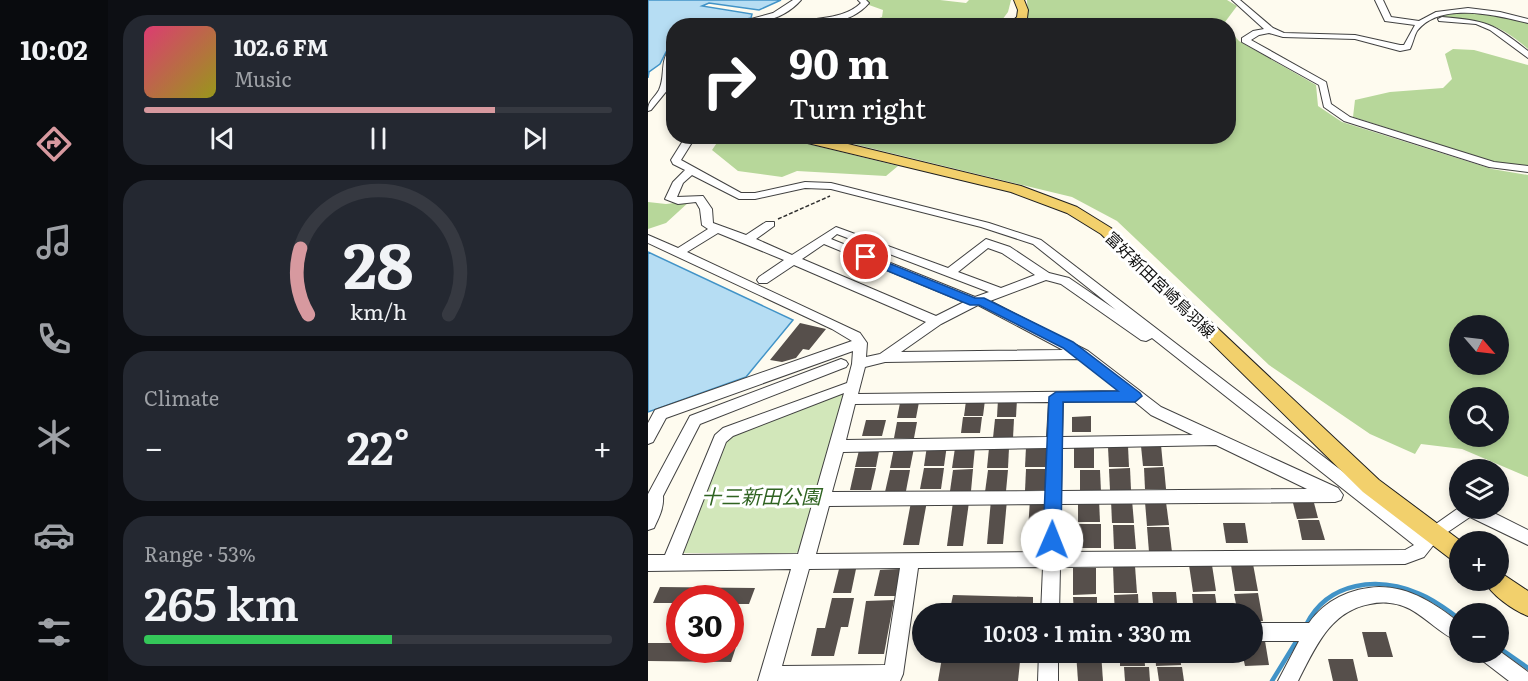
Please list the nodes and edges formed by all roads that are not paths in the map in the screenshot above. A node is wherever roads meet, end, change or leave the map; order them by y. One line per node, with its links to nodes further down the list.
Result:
1 (797, 0): 6 (street)
2 (862, 0): 7 (street)
3 (1019, 0): 8 (main road)
4 (1236, 0): 11 (street)
5 (1378, 0): 10 (street)
6 (756, 18)
7 (836, 18)
8 (1022, 18)
9 (1528, 21): 10 (street)
10 (1422, 24): 11 (street); 12 (street)
11 (1270, 30): 17 (street)
12 (1528, 55)
13 (666, 63): 14 (street)
14 (648, 108)
15 (686, 144): 18 (street)
16 (829, 144): 51 (main road, 富好新田宮崎鳥羽線)
17 (1528, 169)
18 (690, 171): 20 (street); 32 (street)
19 (771, 224): 23 (street)
20 (718, 228): 23 (street); 24 (street)
21 (648, 239): 24 (street)
22 (822, 239): 25 (street); 26 (street); 30 (street)
23 (747, 240): 25 (street)
24 (678, 253): 33 (street)
25 (793, 260): 28 (street); 31 (street)
26 (950, 272): 27 (street); 29 (street)
27 (1045, 276): 29 (street); 32 (street)
28 (763, 280)
29 (1001, 292): 30 (street)
30 (977, 302): 31 (street); 34 (street)
31 (936, 321): 35 (street)
32 (1161, 339): 45 (street)
33 (860, 343): 37 (street); 41 (street)
34 (1083, 354): 35 (street); 39 (street)
35 (885, 357): 37 (street)
36 (841, 364): 49 (street)
37 (859, 364): 38 (street)
38 (852, 393): 40 (street); 44 (street); 54 (street)
39 (1135, 396): 40 (street); 42 (street)
40 (1056, 397): 43 (street)
41 (648, 438)
42 (1217, 440): 43 (street); 46 (street)
43 (1055, 444): 44 (street); 47 (street)
44 (838, 446): 48 (street)
45 (1357, 492): 46 (street); 51 (street)
46 (1335, 495): 47 (street)
47 (1053, 497): 48 (street); 53 (street)
48 (824, 499): 57 (street)
49 (648, 523)
50 (1528, 538): 51 (street)
51 (1429, 539): 52 (main road, 富好新田宮崎鳥羽線); 53 (street)
52 (1449, 548)
53 (1051, 561): 55 (street); 59 (street)
54 (671, 562): 56 (street); 57 (street)
55 (910, 562): 57 (street); 66 (street)
56 (648, 563)
57 (802, 563): 66 (street)
58 (1509, 590): 60 (main road)
59 (1050, 603)
60 (1528, 605)
61 (1449, 626): 63 (street)
62 (1263, 632): 63 (street)
63 (1305, 632): 68 (street)
64 (1049, 663): 67 (street)
65 (1500, 663): 69 (street)
66 (769, 678)
67 (1048, 681)
68 (1288, 681)
69 (1525, 681)

